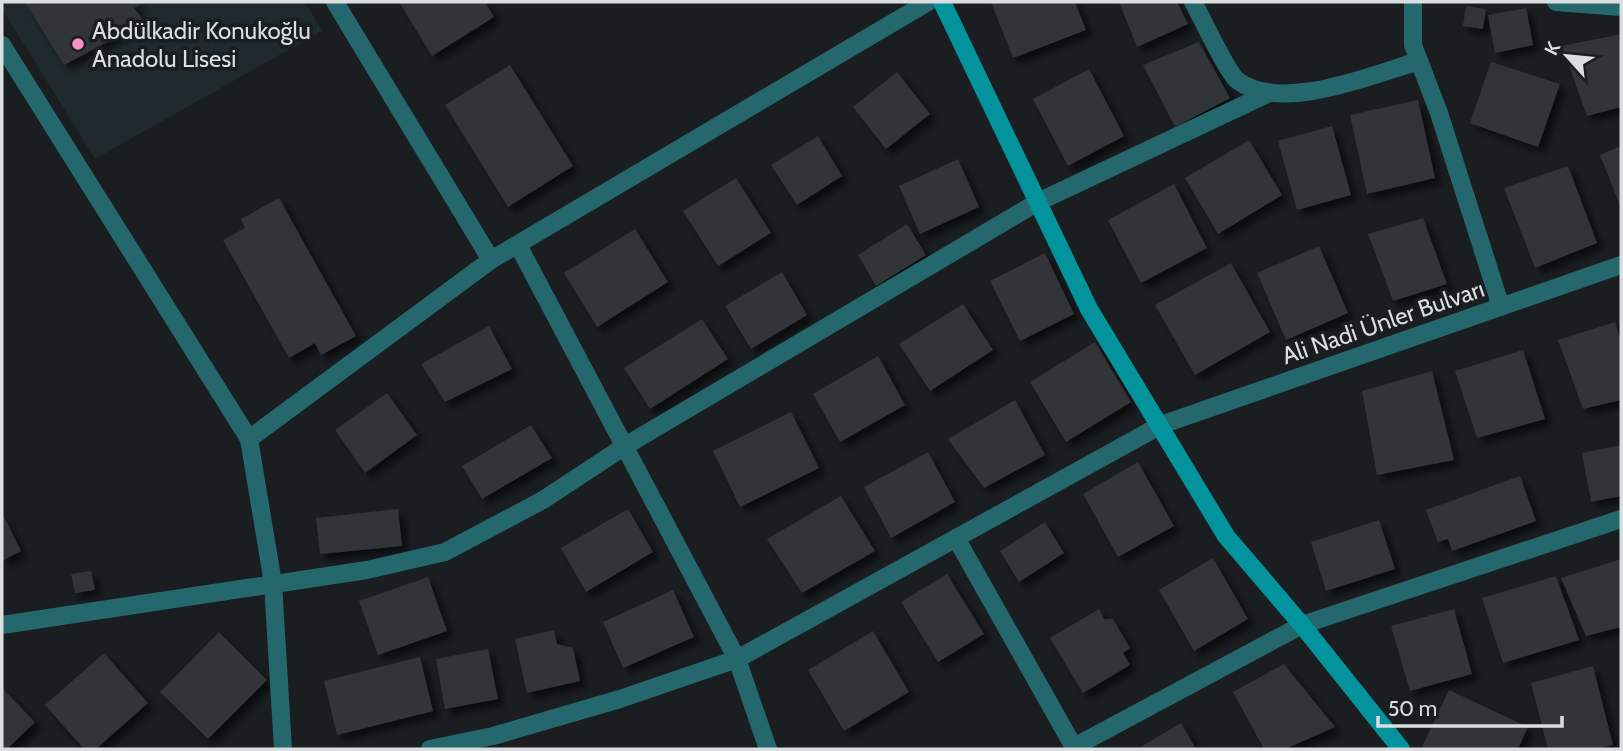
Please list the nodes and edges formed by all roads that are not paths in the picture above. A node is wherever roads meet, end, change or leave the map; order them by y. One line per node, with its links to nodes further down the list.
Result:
1 (335, 2): 13 (street)
2 (928, 2): 12 (street)
3 (942, 2): 11 (street)
4 (1193, 2): 10 (street)
5 (1413, 2): 9 (street)
6 (1556, 2): 7 (street)
7 (1621, 8)
8 (2, 45): 17 (street)
9 (1419, 61): 10 (street); 15 (street)
10 (1267, 94): 11 (street)
11 (1038, 202): 16 (street); 18 (street)
12 (518, 245): 13 (street); 18 (street)
13 (491, 260): 17 (street)
14 (1621, 265): 15 (street, Ali Nadi Ünler Bulvarı)
15 (1500, 307): 16 (street, Ali Nadi Ünler Bulvarı)
16 (1161, 425): 20 (street, Ali Nadi Ünler Bulvarı); 23 (street)
17 (249, 439): 21 (street)
18 (625, 446): 21 (street); 24 (street)
19 (1621, 519): 23 (street)
20 (956, 538): 24 (street, Ali Nadi Ünler Bulvarı); 25 (street)
21 (273, 583): 22 (street); 26 (street)
22 (2, 625)
23 (1302, 625): 25 (street); 29 (street)
24 (737, 659): 27 (street, Ali Nadi Ünler Bulvarı); 28 (street)
25 (1074, 748)
26 (283, 749)
27 (430, 749)
28 (768, 749)
29 (1401, 749)

